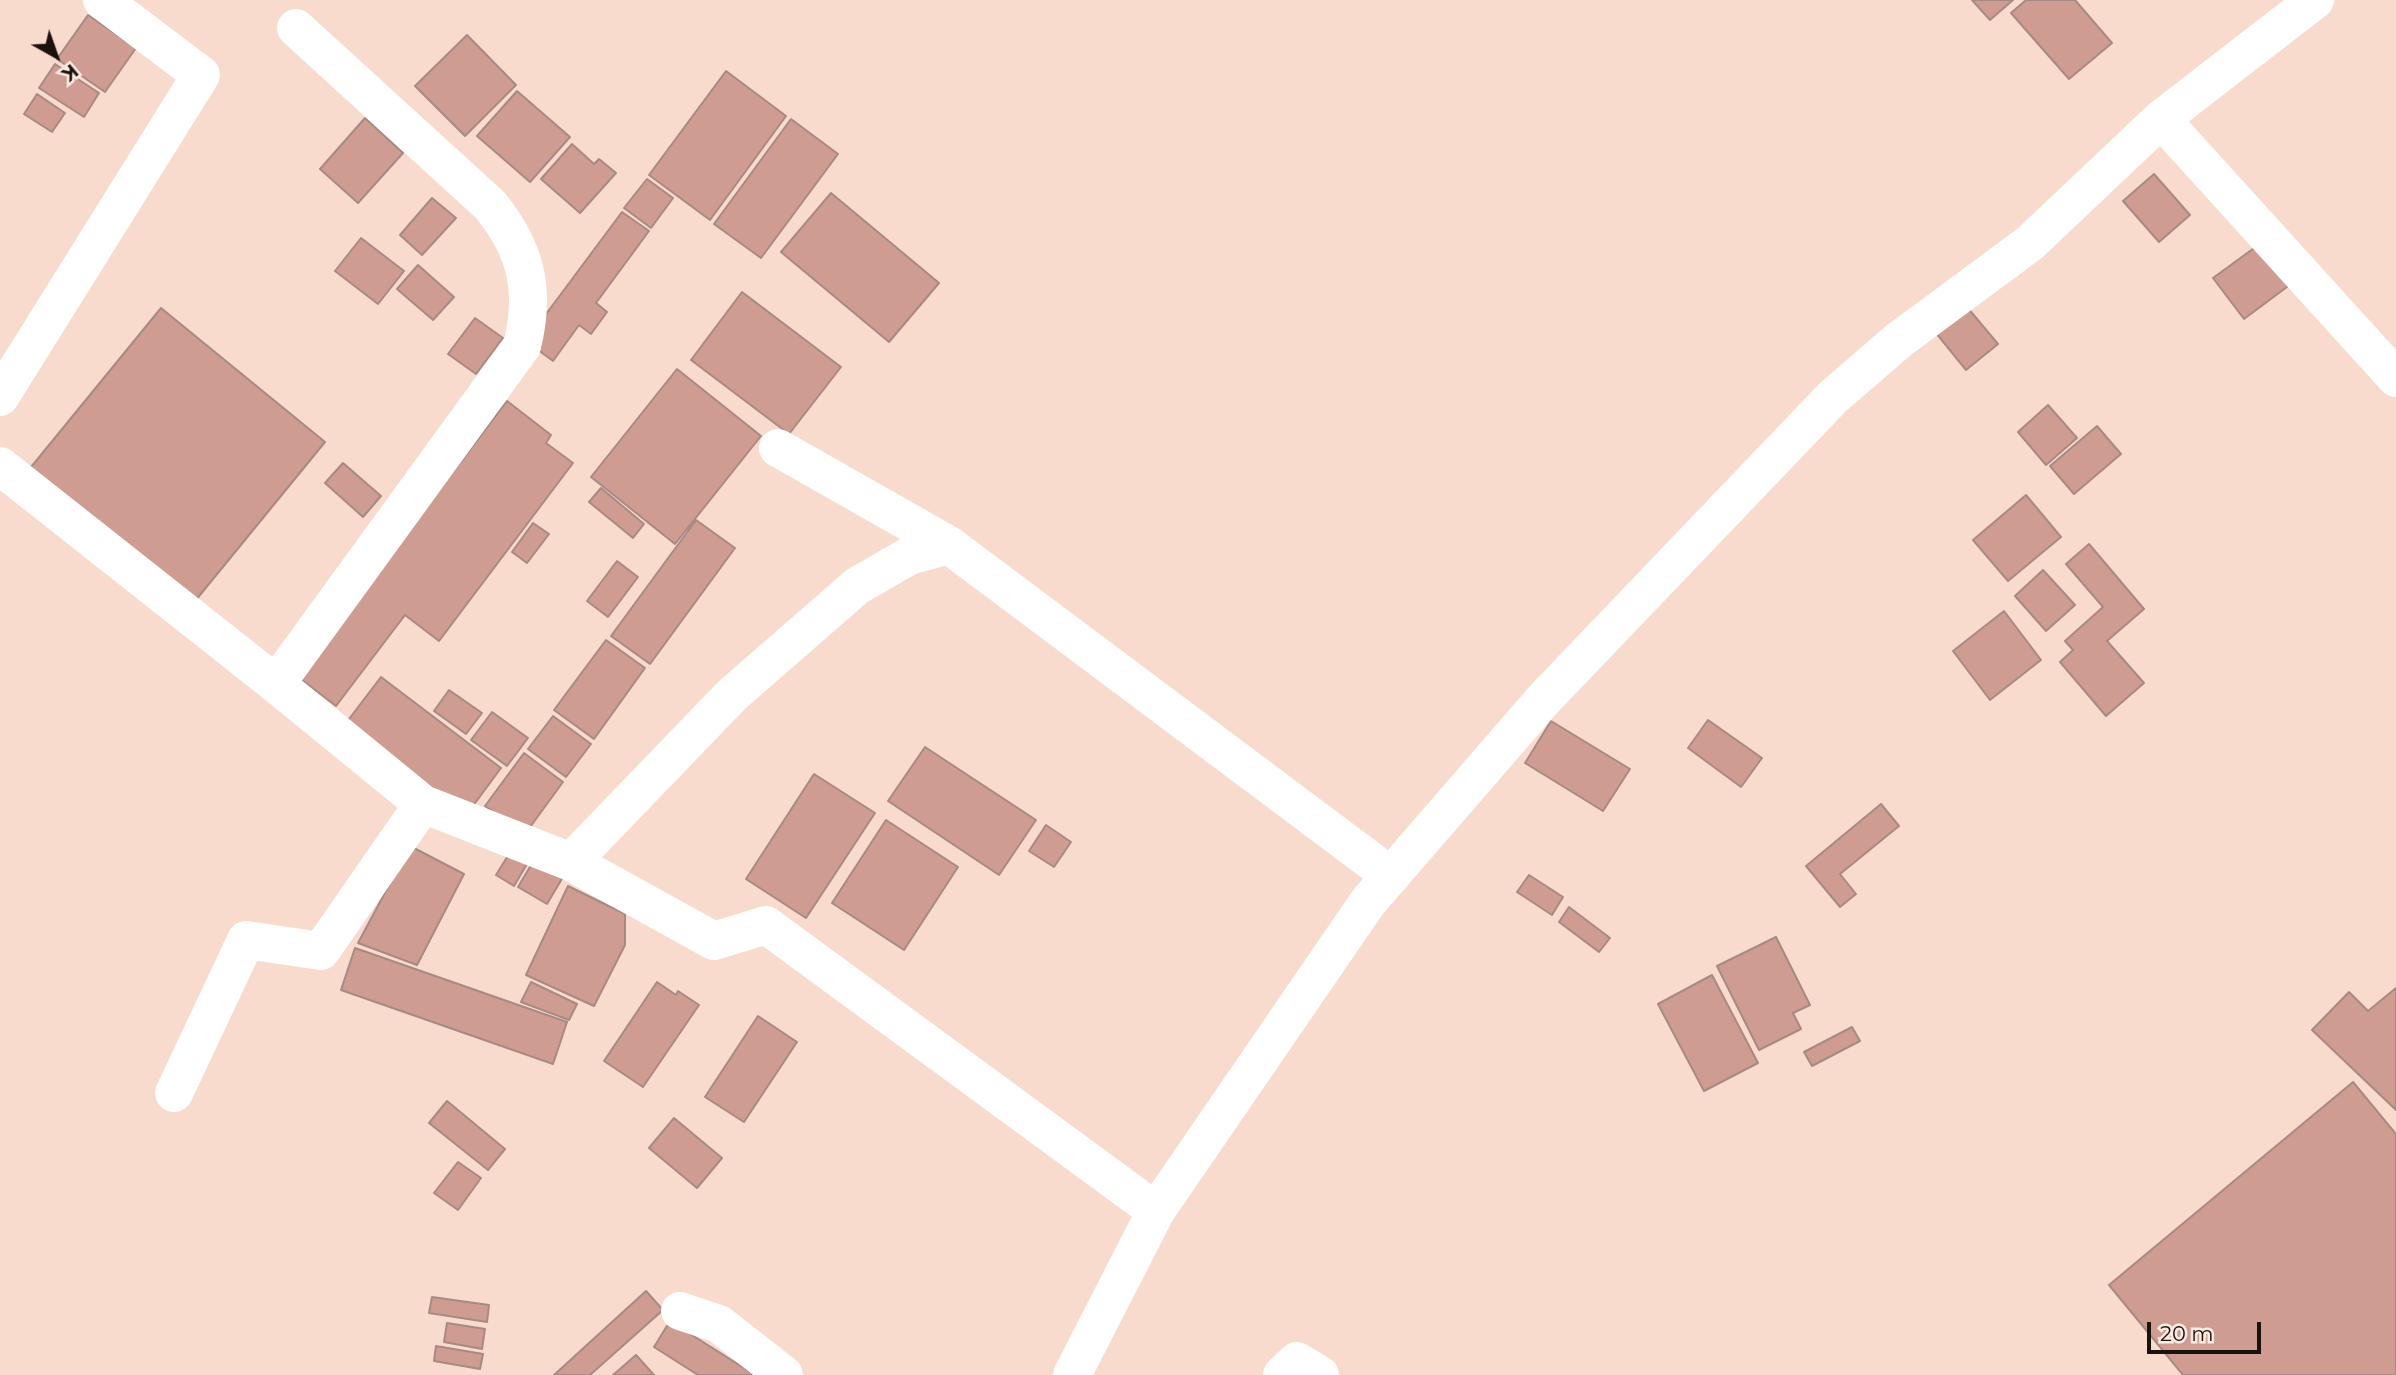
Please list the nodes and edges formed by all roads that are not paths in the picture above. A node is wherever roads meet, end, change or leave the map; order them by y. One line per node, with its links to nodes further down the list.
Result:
1 (102, 0): 6 (street)
2 (2315, 0): 4 (street)
3 (296, 28): 10 (street)
4 (2161, 119): 5 (street); 13 (street)
5 (2396, 378)
6 (0, 397)
7 (778, 448): 9 (street)
8 (0, 466): 10 (street)
9 (949, 545): 12 (street); 13 (street)
10 (276, 684): 11 (street)
11 (423, 804): 12 (street); 14 (street)
12 (570, 862): 15 (street)
13 (1391, 876): 15 (street)
14 (174, 1093)
15 (1156, 1211): 18 (street)
16 (680, 1311): 17 (street)
17 (784, 1375)
18 (1073, 1375)
19 (1282, 1375): 20 (street)
20 (1320, 1375)

